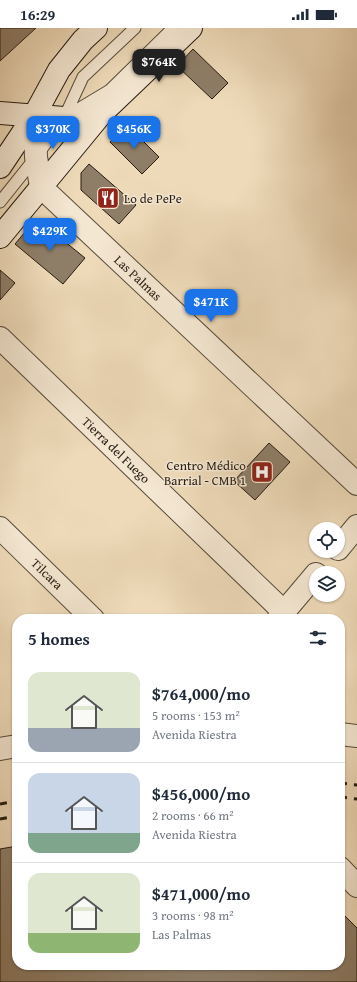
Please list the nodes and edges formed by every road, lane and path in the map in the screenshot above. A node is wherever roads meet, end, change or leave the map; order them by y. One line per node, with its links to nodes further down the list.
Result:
1 (96, 28): 7 (street)
2 (135, 28): 8 (lane)
3 (173, 28): 8 (lane)
4 (192, 28): 6 (street)
5 (0, 113): 7 (street)
6 (102, 113): 8 (street); 11 (street)
7 (34, 116): 8 (street); 9 (street); 10 (street)
8 (64, 118): 9 (lane)
9 (36, 157): 11 (street); 12 (lane)
10 (0, 167)
11 (41, 187): 13 (street); 15 (street, Las Palmas)
12 (0, 202)
13 (0, 237)
14 (0, 338): 23 (street, Tierra del Fuego)
15 (357, 484)
16 (357, 526): 18 (street)
17 (0, 528): 22 (street, Tilcara)
18 (345, 541)
19 (330, 558): 20 (street)
20 (324, 566)
21 (309, 583): 24 (street)
22 (88, 614)
23 (280, 614)
24 (282, 614)
25 (345, 735): 26 (street)
26 (357, 736)
27 (345, 873): 28 (street)
28 (357, 886)

